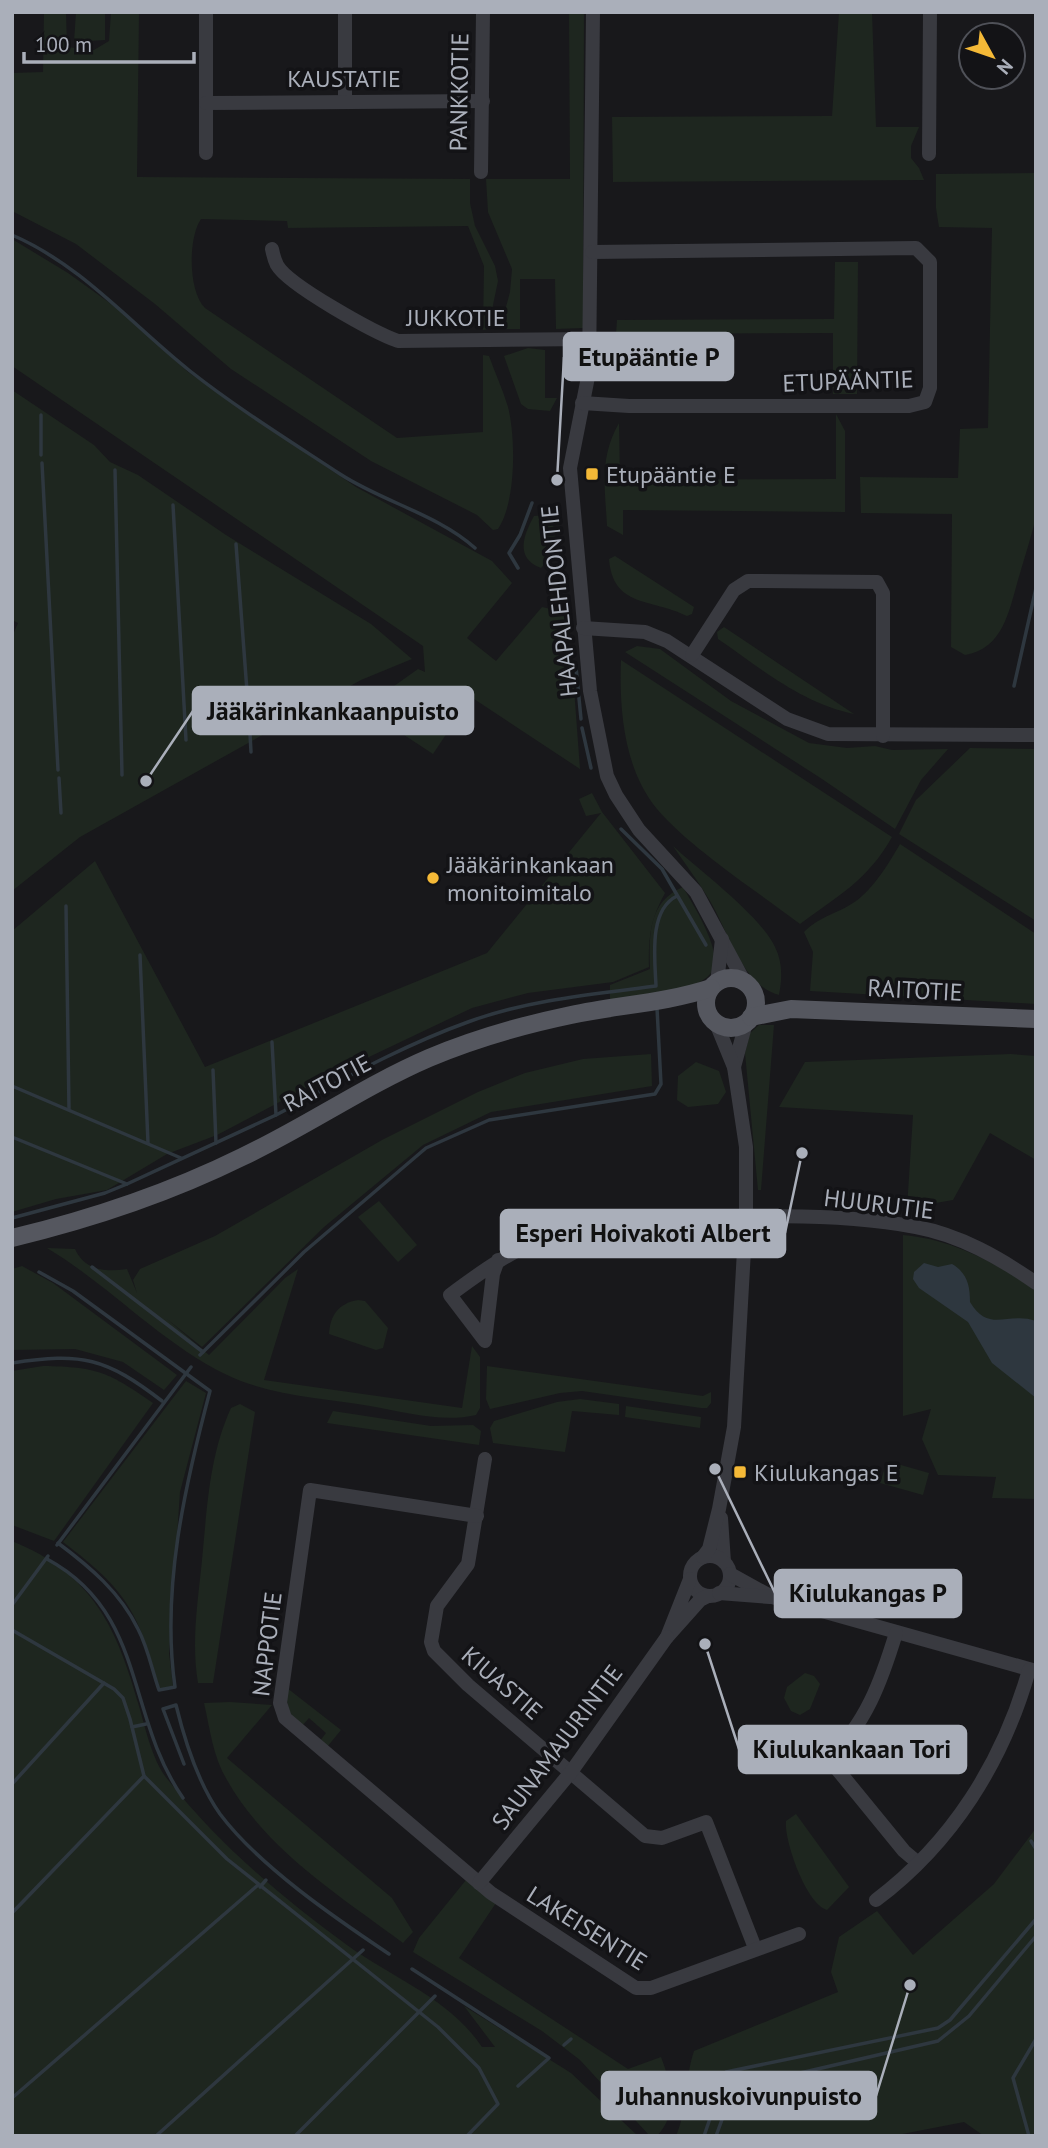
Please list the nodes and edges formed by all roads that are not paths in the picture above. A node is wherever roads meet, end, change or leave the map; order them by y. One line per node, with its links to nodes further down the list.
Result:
1 (206, 12): 8 (street)
2 (345, 12): 6 (street)
3 (483, 12): 7 (street, PANKKOTIE)
4 (593, 12): 13 (street, HAAPALEHDONTIE)
5 (929, 12): 10 (street)
6 (345, 100): 7 (street, KAUSTATIE); 8 (street, KAUSTATIE)
7 (482, 101): 11 (street, PANKKOTIE)
8 (205, 103): 9 (street)
9 (206, 153)
10 (929, 154)
11 (481, 172)
12 (272, 250): 14 (street, JUKKOTIE)
13 (592, 252): 14 (street, HAAPALEHDONTIE); 15 (street, ETUPÄÄNTIE)
14 (591, 339): 15 (street, HAAPALEHDONTIE)
15 (582, 403): 16 (street, HAAPALEHDONTIE)
16 (583, 628): 17 (street); 20 (street, HAAPALEHDONTIE)
17 (692, 655): 19 (street); 19 (street)
18 (1036, 735): 19 (street)
19 (883, 736)
20 (722, 938): 21 (street); 22 (street, HAAPALEHDONTIE)
21 (714, 985): 22 (main road); 23 (main road, RAITOTIE); 25 (main road)
22 (749, 989): 24 (main road, RAITOTIE); 27 (main road)
23 (675, 1000): 25 (main road, RAITOTIE); 30 (main road, RAITOTIE)
24 (791, 1009): 26 (main road, RAITOTIE); 27 (main road, RAITOTIE)
25 (712, 1017): 27 (main road, RAITOTIE); 28 (street)
26 (1036, 1019)
27 (748, 1020): 28 (street)
28 (734, 1067): 29 (street)
29 (746, 1215): 31 (street, HUURUTIE); 32 (street, HUURUTIE); 34 (street)
30 (12, 1238)
31 (498, 1260): 31 (street, HUURUTIE)
32 (1036, 1283)
33 (485, 1459): 35 (street, KIUASTIE)
34 (719, 1510): 36 (street); 37 (street)
35 (477, 1516): 44 (street, KIUASTIE); 46 (street, NAPPOTIE)
36 (703, 1557): 37 (street); 38 (street)
37 (727, 1568): 39 (street); 40 (street)
38 (690, 1579): 39 (street); 42 (street, SAUNAMAJURINTIE)
39 (714, 1594): 40 (street); 42 (street, SAUNAMAJURINTIE)
40 (772, 1597): 41 (street)
41 (896, 1633): 43 (street); 45 (street)
42 (667, 1637): 44 (street, SAUNAMAJURINTIE)
43 (1032, 1671): 45 (street)
44 (571, 1772): 46 (street, SAUNAMAJURINTIE); 49 (street)
45 (917, 1863): 47 (street)
46 (478, 1883): 49 (street, LAKEISENTIE)
47 (876, 1900)
48 (799, 1934): 49 (street, LAKEISENTIE)
49 (755, 1948)

